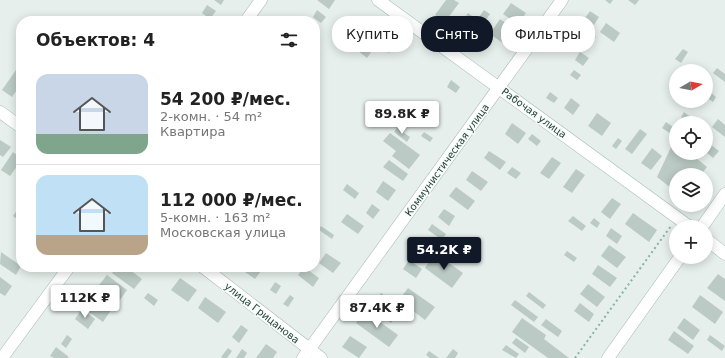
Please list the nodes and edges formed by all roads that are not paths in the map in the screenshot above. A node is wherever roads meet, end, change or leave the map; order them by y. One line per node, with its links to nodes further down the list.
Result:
1 (261, 0): 4 (street)
2 (378, 0): 5 (street, Рабочая улица)
3 (562, 0): 5 (street, Коммунистическая улица)
4 (250, 16)
5 (499, 88): 9 (street, Рабочая улица); 16 (street, Коммунистическая улица)
6 (0, 112): 7 (street)
7 (16, 123)
8 (725, 194): 10 (street)
9 (680, 220)
10 (707, 220)
11 (713, 245): 12 (street)
12 (725, 254)
13 (675, 264): 19 (street)
14 (65, 272): 17 (street)
15 (210, 272): 16 (street, улица Грицанова)
16 (306, 354): 18 (street, улица Грицанова)
17 (2, 358)
18 (321, 358)
19 (608, 358)

